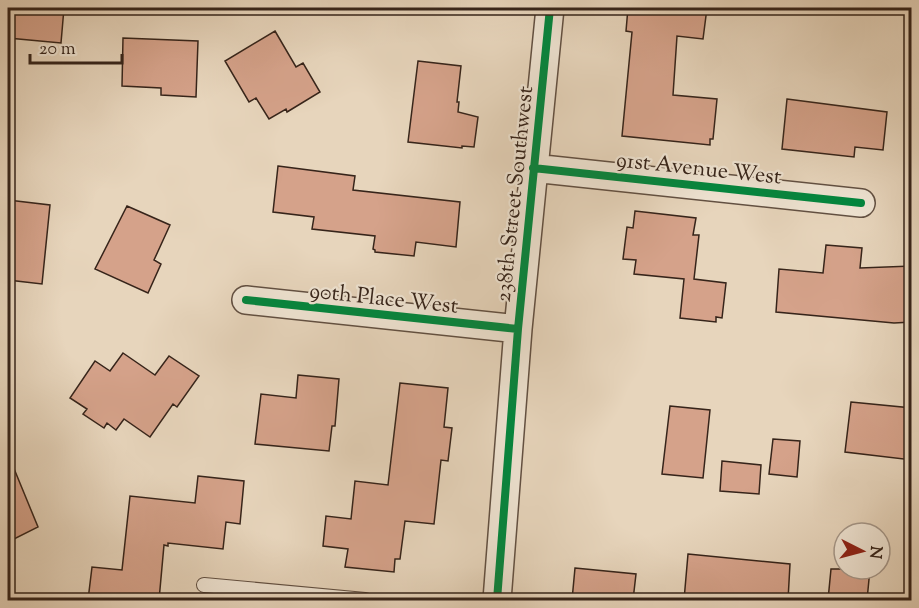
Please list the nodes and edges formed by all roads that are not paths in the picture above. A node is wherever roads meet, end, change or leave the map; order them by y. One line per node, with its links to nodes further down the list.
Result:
1 (550, 8): 2 (street, 238th Street Southwest)
2 (533, 168): 3 (street, 91st Avenue West); 5 (street, 238th Street Southwest)
3 (861, 203)
4 (246, 300): 5 (street, 90th Place West)
5 (518, 329): 8 (street, 238th Street Southwest)
6 (204, 585): 7 (lane)
7 (365, 600)
8 (497, 600)

